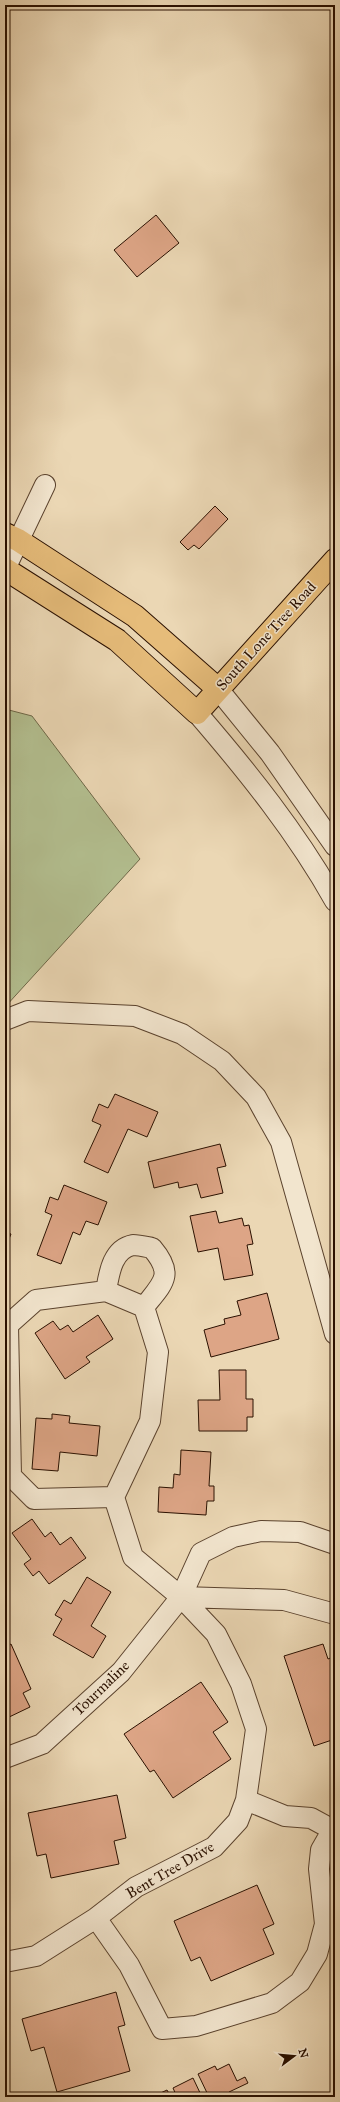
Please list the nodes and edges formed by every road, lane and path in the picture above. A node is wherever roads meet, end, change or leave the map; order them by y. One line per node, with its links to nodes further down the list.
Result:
1 (45, 485): 2 (street)
2 (11, 537): 4 (street); 5 (main road)
3 (335, 560): 5 (main road, South Lone Tree Road)
4 (5, 569): 6 (main road)
5 (218, 689): 6 (main road, South Lone Tree Road); 7 (street)
6 (196, 713): 8 (street)
7 (335, 846)
8 (335, 901)
9 (5, 1020): 12 (street)
10 (106, 1291): 11 (street); 11 (street); 13 (street)
11 (144, 1307): 13 (street)
12 (335, 1334)
13 (114, 1497): 15 (street, Bent Tree Drive)
14 (335, 1544): 15 (street, Tourmaline)
15 (181, 1597): 16 (street); 17 (street, Tourmaline); 18 (street, Bent Tree Drive)
16 (335, 1614)
17 (5, 1758)
18 (246, 1800): 19 (street); 20 (street, Bent Tree Drive)
19 (334, 1830): 20 (street)
20 (96, 1918): 21 (street, Bent Tree Drive)
21 (5, 1962)

